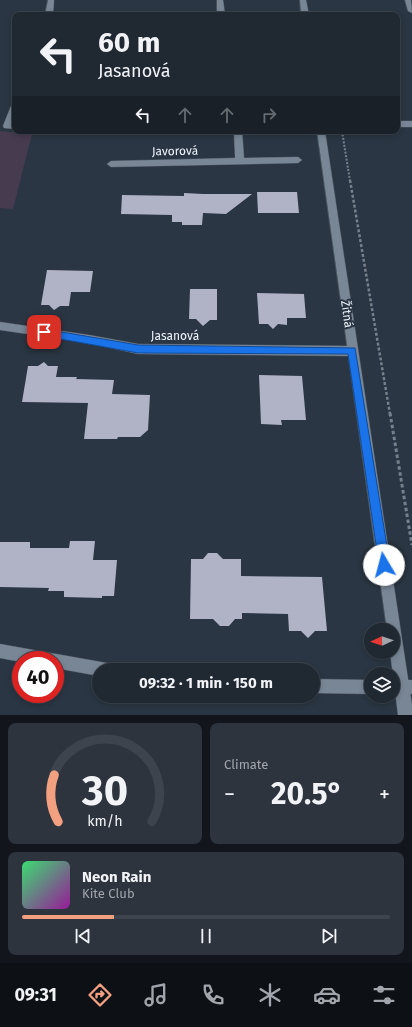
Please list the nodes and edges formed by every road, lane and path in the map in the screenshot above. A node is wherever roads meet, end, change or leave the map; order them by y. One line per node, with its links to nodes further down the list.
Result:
1 (51, 0): 6 (street)
2 (220, 0): 7 (street)
3 (303, 0): 8 (street)
4 (408, 0): 5 (street)
5 (412, 11)
6 (49, 12)
7 (221, 12)
8 (305, 12)
9 (400, 124): 10 (street)
10 (412, 124)
11 (238, 134): 15 (street)
12 (321, 134): 18 (street, Žitná)
13 (343, 134): 19 (path)
14 (298, 160): 15 (street, Javorová)
15 (240, 161): 16 (street, Javorová)
16 (111, 164)
17 (0, 326): 18 (street, Jasanová)
18 (352, 350): 26 (street, Žitná)
19 (412, 545)
20 (0, 651): 21 (street)
21 (12, 653)
22 (64, 663): 23 (street)
23 (92, 667)
24 (320, 686): 25 (street)
25 (364, 687)
26 (402, 687): 27 (street, Žitná)
27 (406, 715)

